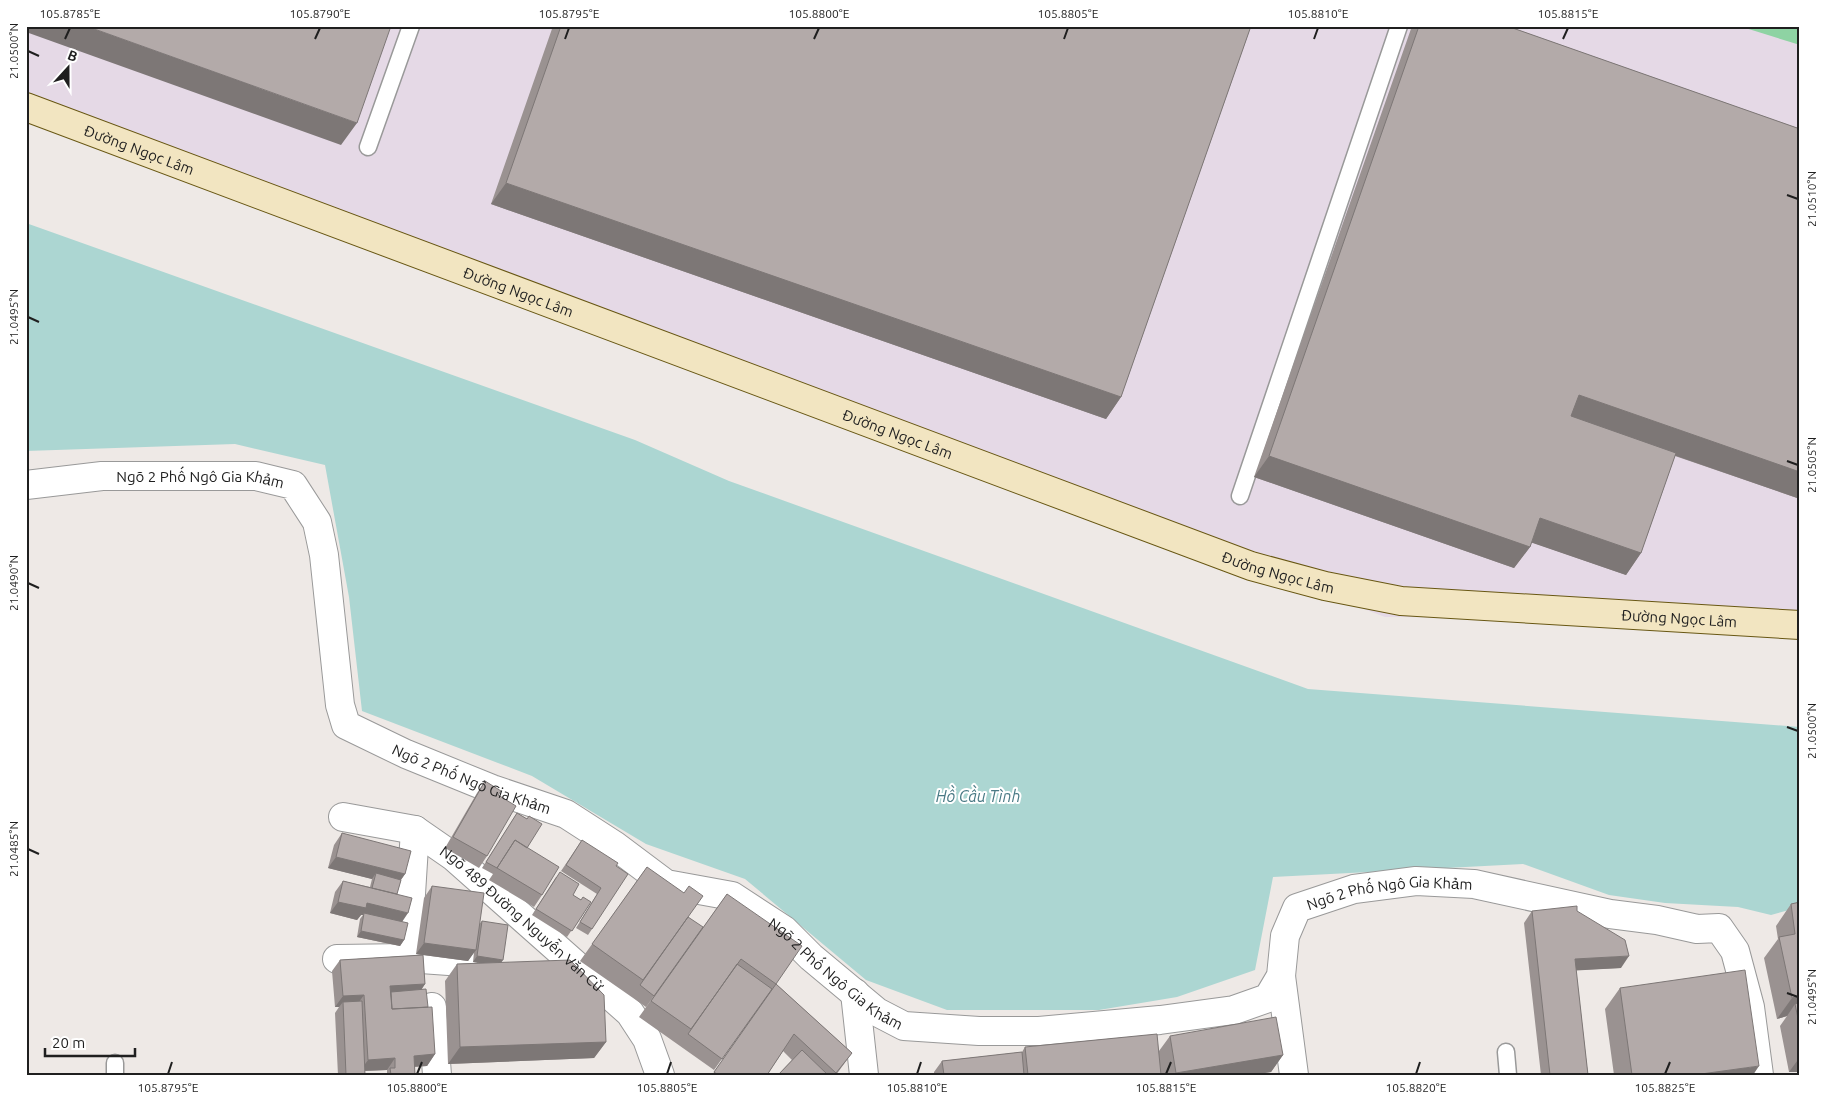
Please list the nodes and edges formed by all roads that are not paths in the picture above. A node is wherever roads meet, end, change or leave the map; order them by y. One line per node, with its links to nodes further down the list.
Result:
1 (411, 26): 4 (lane)
2 (1399, 26): 6 (lane)
3 (26, 107): 7 (main road, Đường Ngọc Lâm)
4 (368, 147)
5 (26, 484): 14 (street, Ngõ 2 Phố Ngô Gia Khảm)
6 (1240, 496)
7 (1800, 625)
8 (343, 817): 9 (street, Ngõ 489 Đường Nguyễn Văn Cừ)
9 (415, 830): 10 (street); 18 (street, Ngõ 489 Đường Nguyễn Văn Cừ)
10 (407, 958): 11 (street); 12 (street)
11 (336, 959)
12 (463, 962)
13 (1281, 976): 14 (street, Ngõ 2 Phố Ngô Gia Khảm); 20 (street); 22 (street, Ngõ 2 Phố Ngô Gia Khảm)
14 (855, 993): 19 (street)
15 (432, 1007): 17 (street)
16 (1506, 1052): 21 (lane)
17 (437, 1075)
18 (659, 1075)
19 (864, 1075)
20 (1294, 1075)
21 (1508, 1075)
22 (1759, 1075)

